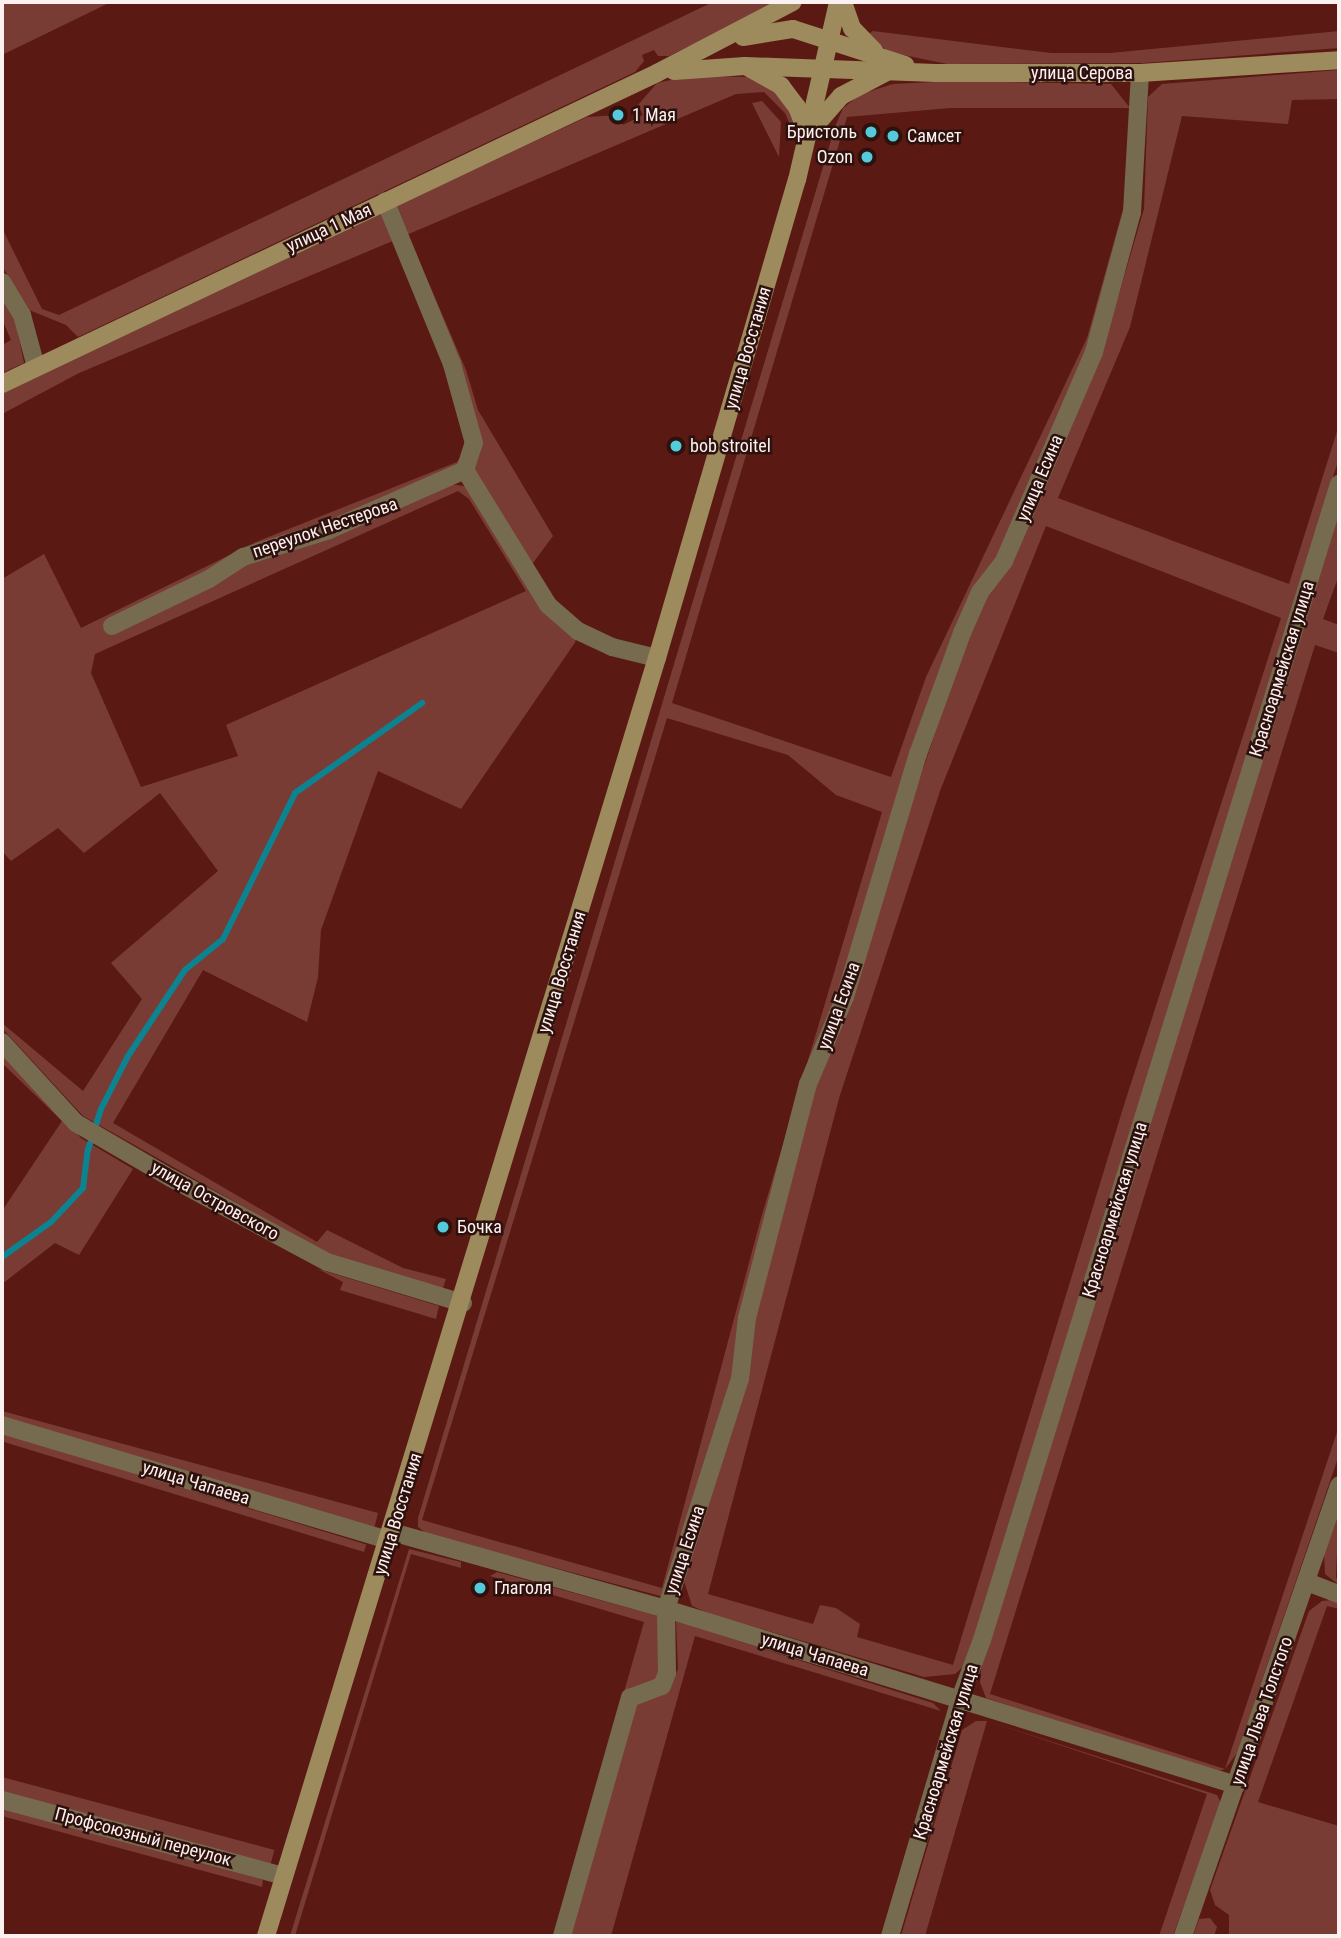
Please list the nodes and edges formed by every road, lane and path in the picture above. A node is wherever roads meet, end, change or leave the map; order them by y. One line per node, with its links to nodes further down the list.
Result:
1 (793, 2): 4 (street, улица 1 Мая)
2 (840, 2): 3 (street, улица Восстания); 6 (street)
3 (831, 40): 4 (street); 6 (street); 8 (street, улица Восстания)
4 (709, 47): 10 (street, улица 1 Мая)
5 (1339, 60): 9 (street, улица Серова)
6 (889, 65): 8 (street, улица Серова); 9 (street, улица Серова); 11 (street)
7 (745, 66): 8 (street, улица 1 Мая); 10 (street, улица 1 Мая); 11 (street)
8 (825, 68): 11 (street, улица Восстания)
9 (1140, 73): 27 (street, улица Есина)
10 (657, 74): 12 (street, улица 1 Мая)
11 (808, 136): 19 (street, улица Восстания)
12 (384, 201): 14 (street, улица 1 Мая); 16 (street)
13 (2, 282): 14 (street)
14 (36, 368): 15 (street, улица 1 Мая)
15 (2, 384)
16 (465, 470): 18 (street, переулок Нестерова); 19 (street)
17 (1339, 484): 28 (street, Красноармейская улица)
18 (112, 626)
19 (656, 658): 21 (street, улица Восстания)
20 (2, 1042): 21 (street, улица Островского)
21 (463, 1303): 24 (street, улица Восстания)
22 (2, 1425): 24 (street, улица Чапаева)
23 (1339, 1485): 25 (street, улица Льва Толстого)
24 (391, 1537): 27 (street, улица Чапаева); 31 (street, улица Восстания)
25 (1307, 1582): 26 (street); 29 (street, улица Льва Толстого)
26 (1339, 1594)
27 (666, 1609): 28 (street, улица Чапаева); 33 (street, улица Есина)
28 (960, 1699): 29 (street, улица Чапаева); 34 (street, Красноармейская улица)
29 (1236, 1785): 35 (street, улица Льва Толстого)
30 (2, 1800): 31 (street, Профсоюзный переулок)
31 (284, 1876): 32 (street, улица Восстания)
32 (266, 1936)
33 (562, 1936)
34 (890, 1936)
35 (1182, 1936)

